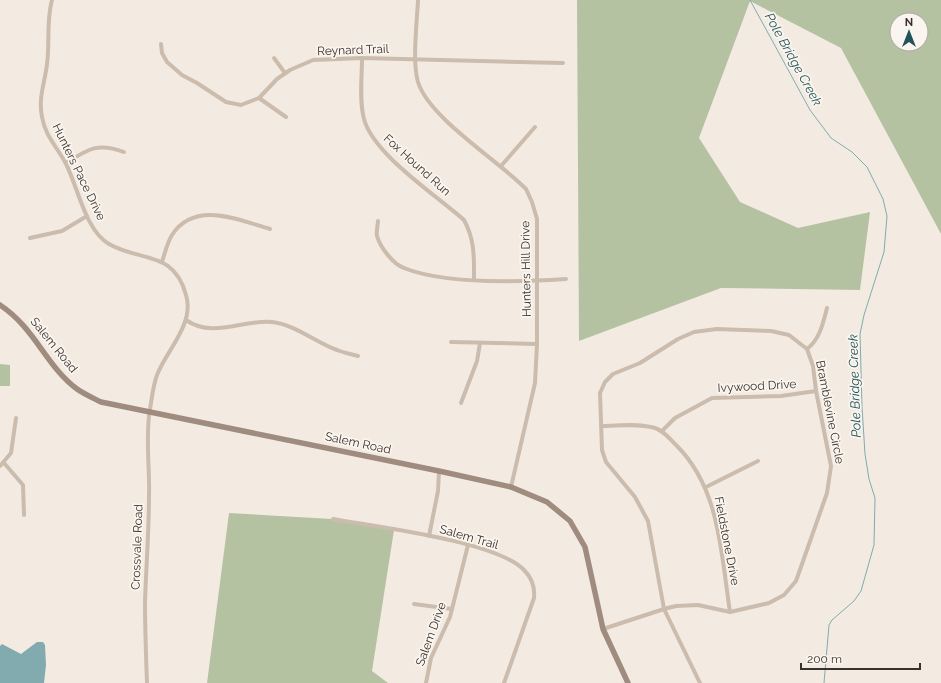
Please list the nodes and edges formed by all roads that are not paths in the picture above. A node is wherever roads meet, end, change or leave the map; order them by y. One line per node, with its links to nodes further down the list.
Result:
1 (52, 0): 13 (street, Hunters Pace Drive)
2 (418, 0): 6 (street, Hunters Hill Drive)
3 (161, 44): 9 (street, Reynard Trail)
4 (274, 58): 8 (street)
5 (362, 58): 6 (street, Reynard Trail); 8 (street, Reynard Trail); 20 (street, Fox Hound Run)
6 (416, 59): 7 (street, Reynard Trail); 14 (street, Hunters Hill Drive)
7 (563, 62)
8 (285, 73): 9 (street, Reynard Trail)
9 (259, 98): 10 (street)
10 (286, 117)
11 (535, 127): 14 (street)
12 (124, 152): 13 (street)
13 (66, 163): 15 (street, Hunters Pace Drive)
14 (501, 166): 22 (street, Hunters Hill Drive)
15 (87, 216): 18 (street); 19 (street, Hunters Pace Drive)
16 (378, 221): 20 (street)
17 (270, 229): 19 (street)
18 (30, 238)
19 (162, 262): 25 (street, Hunters Pace Drive)
20 (474, 280): 22 (street)
21 (566, 280): 22 (street)
22 (537, 281): 28 (street, Hunters Hill Drive)
23 (0, 305): 33 (street, Salem Road)
24 (827, 308): 29 (street)
25 (186, 320): 30 (street); 33 (street, Hunters Pace Drive)
26 (451, 342): 27 (street)
27 (480, 343): 28 (street); 32 (street)
28 (537, 344): 40 (street, Hunters Hill Drive)
29 (807, 349): 31 (street, Bramblevine Circle); 35 (street, Bramblevine Circle)
30 (358, 356)
31 (816, 391): 36 (street, Ivywood Drive); 49 (street, Bramblevine Circle)
32 (461, 403)
33 (149, 413): 39 (street, Salem Road); 51 (street, Crossvale Road)
34 (16, 418): 38 (street)
35 (601, 426): 36 (street); 48 (street, Bramblevine Circle)
36 (662, 431): 41 (street, Fieldstone Drive)
37 (758, 461): 41 (street)
38 (2, 465): 42 (street)
39 (439, 471): 40 (street, Salem Road); 44 (street)
40 (511, 487): 50 (street, Salem Road)
41 (706, 487): 49 (street, Fieldstone Drive)
42 (24, 515)
43 (333, 519): 44 (street, Salem Trail)
44 (429, 536): 45 (street, Salem Trail)
45 (468, 545): 47 (street, Salem Drive); 53 (street, Salem Trail)
46 (414, 604): 47 (street)
47 (452, 609): 52 (street, Salem Drive)
48 (664, 609): 49 (street, Bramblevine Circle); 50 (street, Bramblevine Circle); 55 (street, Bramblevine Circle)
49 (730, 612)
50 (603, 629): 54 (street, Salem Road)
51 (147, 683)
52 (426, 683)
53 (504, 683)
54 (628, 683)
55 (700, 683)

